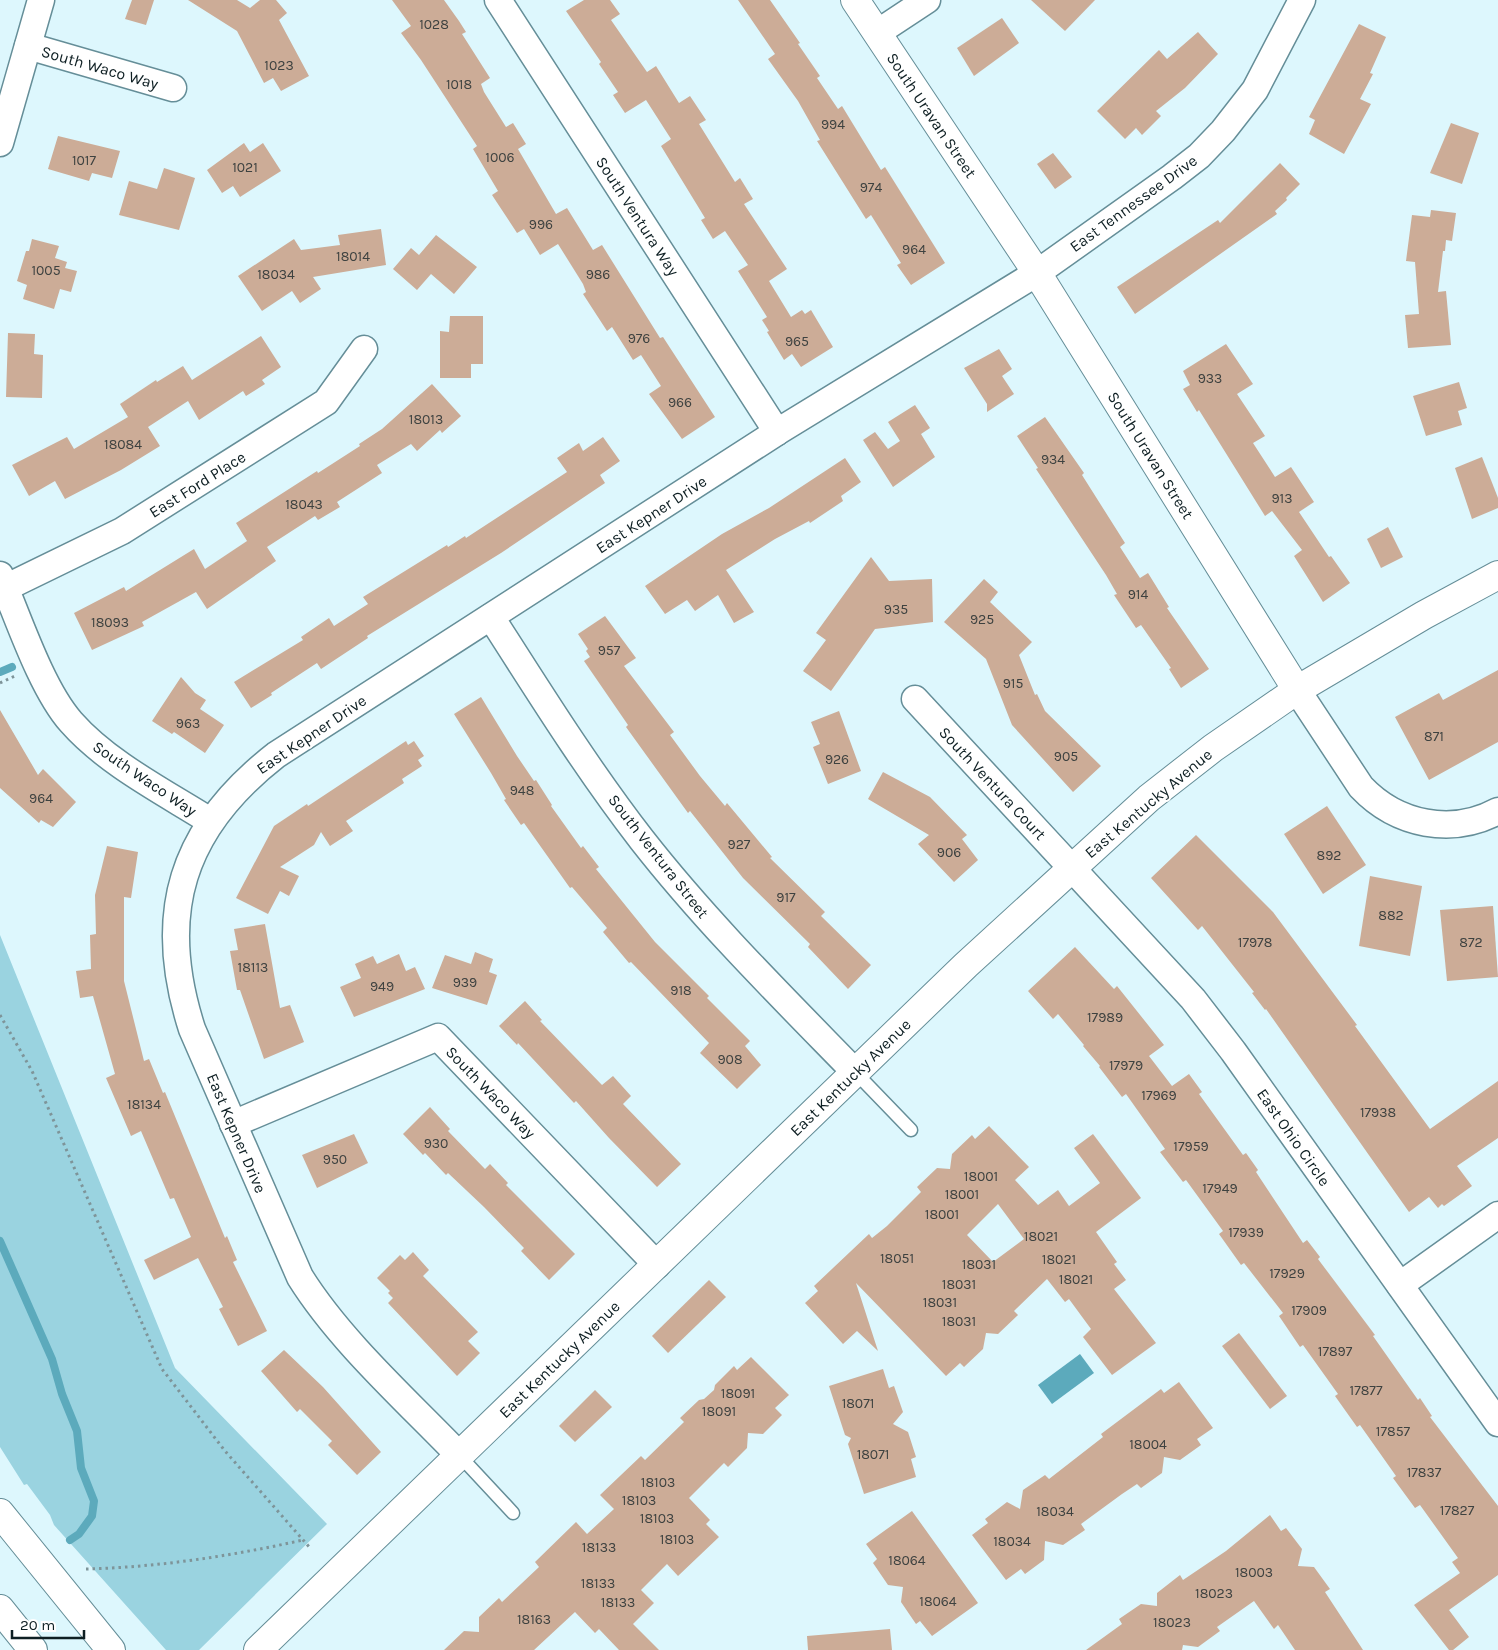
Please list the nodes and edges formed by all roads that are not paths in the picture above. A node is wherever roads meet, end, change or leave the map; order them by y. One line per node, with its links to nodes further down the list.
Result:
1 (42, 0): 7 (street, South Waco Way)
2 (498, 0): 12 (street, South Ventura Way)
3 (855, 0): 6 (street, South Uravan Street)
4 (927, 0): 6 (street)
5 (1302, 0): 10 (street, East Tennessee Drive)
6 (877, 34): 10 (street, South Uravan Street)
7 (28, 46): 8 (street, South Waco Way); 9 (street, South Waco Way)
8 (173, 88)
9 (0, 143)
10 (1037, 273): 12 (street, East Kepner Drive); 16 (street, South Uravan Street)
11 (364, 349): 14 (street, East Ford Place)
12 (777, 432): 15 (street, East Kepner Drive)
13 (1498, 575): 16 (street, East Kentucky Avenue)
14 (3, 581): 19 (street, South Waco Way)
15 (491, 617): 19 (street, East Kepner Drive); 21 (street, South Ventura Street)
16 (1297, 690): 18 (street, South Uravan Street); 20 (street, East Kentucky Avenue)
17 (916, 699): 20 (street, South Ventura Court)
18 (1498, 811)
19 (210, 822): 22 (street, East Kepner Drive)
20 (1071, 867): 21 (street, East Kentucky Avenue); 26 (street, East Ohio Circle)
21 (855, 1072): 23 (lane); 25 (street, East Kentucky Avenue)
22 (233, 1124): 25 (street, South Waco Way); 28 (street, East Kepner Drive)
23 (911, 1130)
24 (1498, 1215): 26 (street)
25 (657, 1265): 28 (street, East Kentucky Avenue)
26 (1400, 1285): 27 (street, East Ohio Circle)
27 (1498, 1423)
28 (459, 1455): 30 (lane); 34 (street, East Kentucky Avenue)
29 (0, 1513): 33 (street)
30 (513, 1513)
31 (0, 1609): 32 (street)
32 (33, 1650)
33 (111, 1650)
34 (258, 1650)

